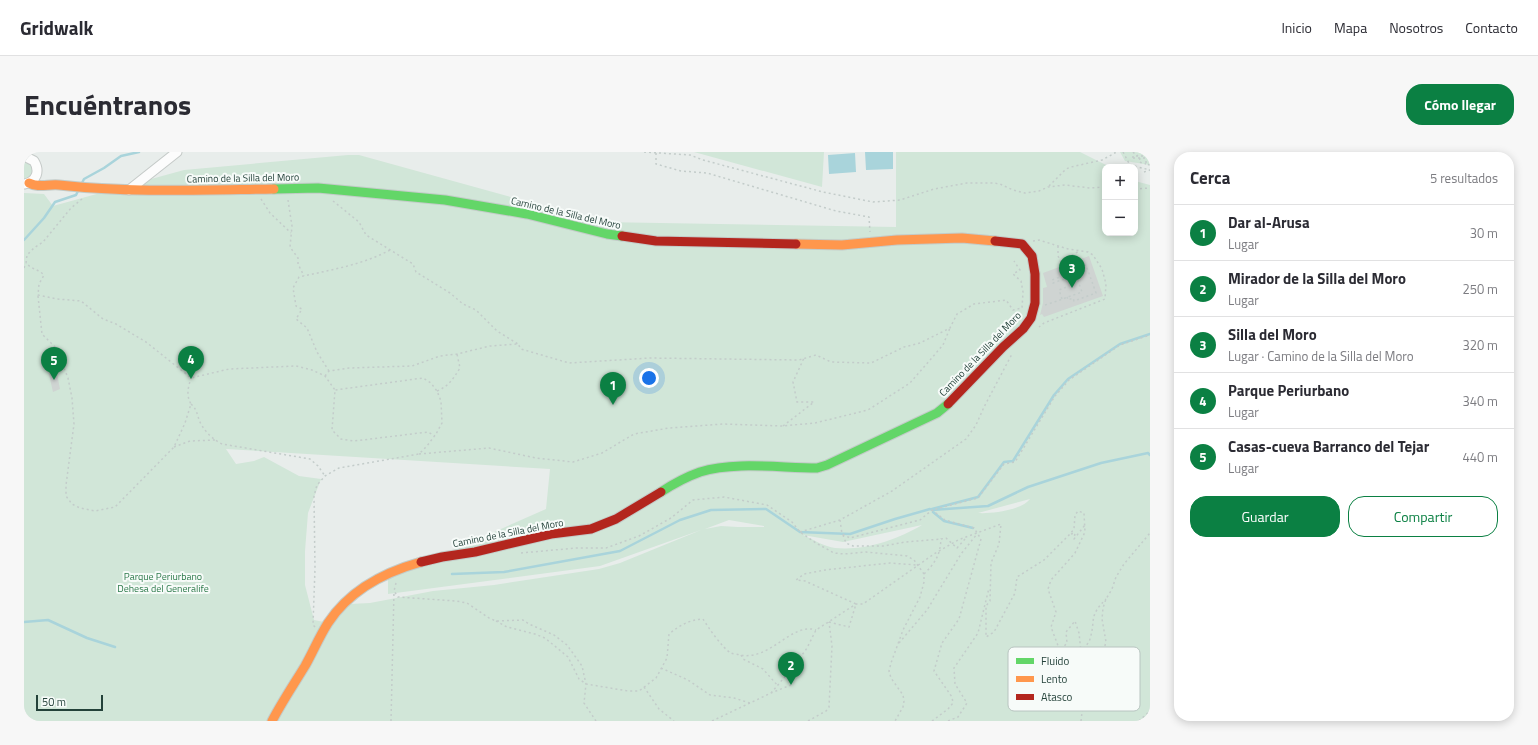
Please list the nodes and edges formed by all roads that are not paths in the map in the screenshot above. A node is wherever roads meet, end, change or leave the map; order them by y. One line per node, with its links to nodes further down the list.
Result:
1 (177, 152): 6 (street)
2 (28, 155): 3 (street)
3 (38, 171): 4 (street); 5 (street)
4 (26, 183): 5 (street, Camino de la Silla del Moro)
5 (54, 185): 6 (street, Camino de la Silla del Moro)
6 (129, 190): 7 (street, Camino de la Silla del Moro)
7 (272, 721)

